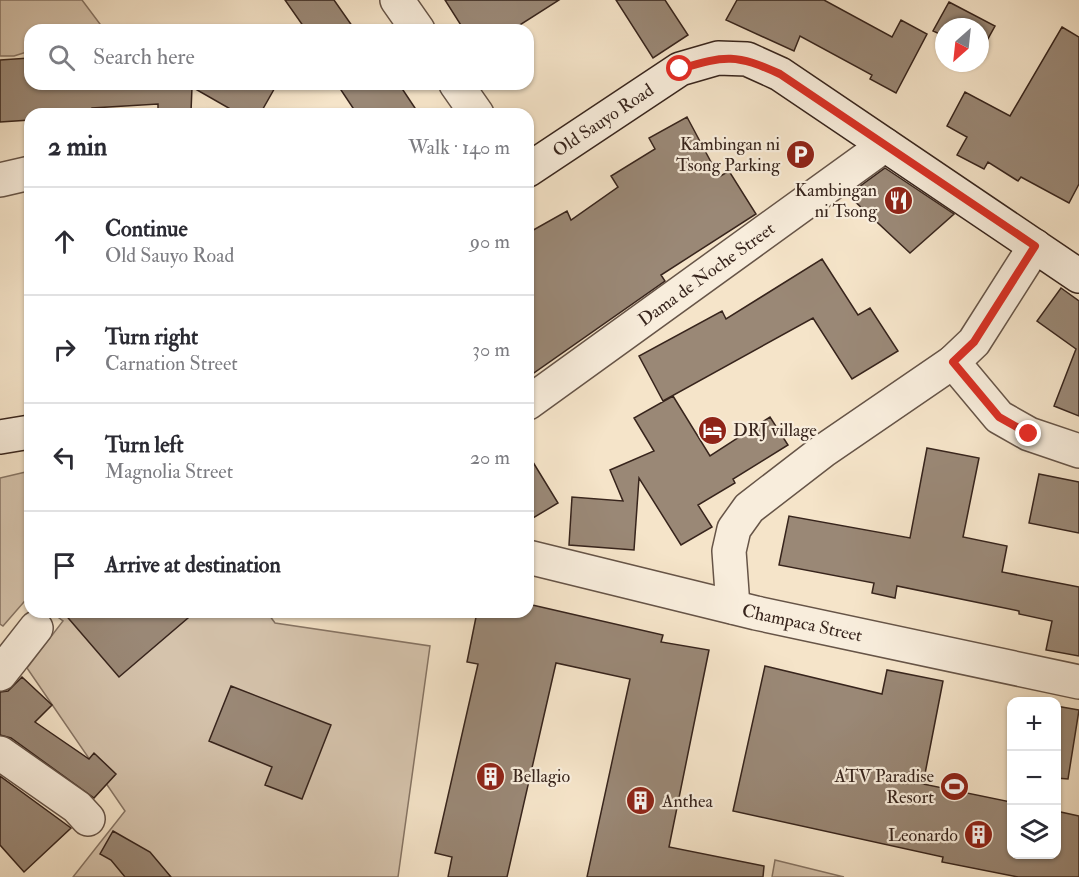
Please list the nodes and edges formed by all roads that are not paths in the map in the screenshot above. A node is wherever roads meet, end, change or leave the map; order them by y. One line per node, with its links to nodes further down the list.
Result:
1 (398, 0): 2 (street)
2 (414, 24)
3 (460, 90): 4 (street)
4 (473, 108)
5 (885, 145): 6 (street, Old Sauyo Road); 9 (street, Old Sauyo Road); 12 (street, Dama de Noche Street)
6 (534, 166)
7 (24, 174): 8 (street)
8 (0, 180)
9 (1035, 246): 10 (street, Old Sauyo Road); 11 (street)
10 (1079, 276)
11 (953, 362): 15 (street); 17 (street)
12 (534, 400)
13 (24, 433): 14 (street)
14 (0, 437)
15 (1079, 451)
16 (534, 558): 17 (street, Champaca Street)
17 (733, 607): 20 (street, Champaca Street)
18 (36, 628): 19 (street)
19 (0, 674)
20 (1079, 682)
21 (0, 753): 22 (street)
22 (88, 819)

